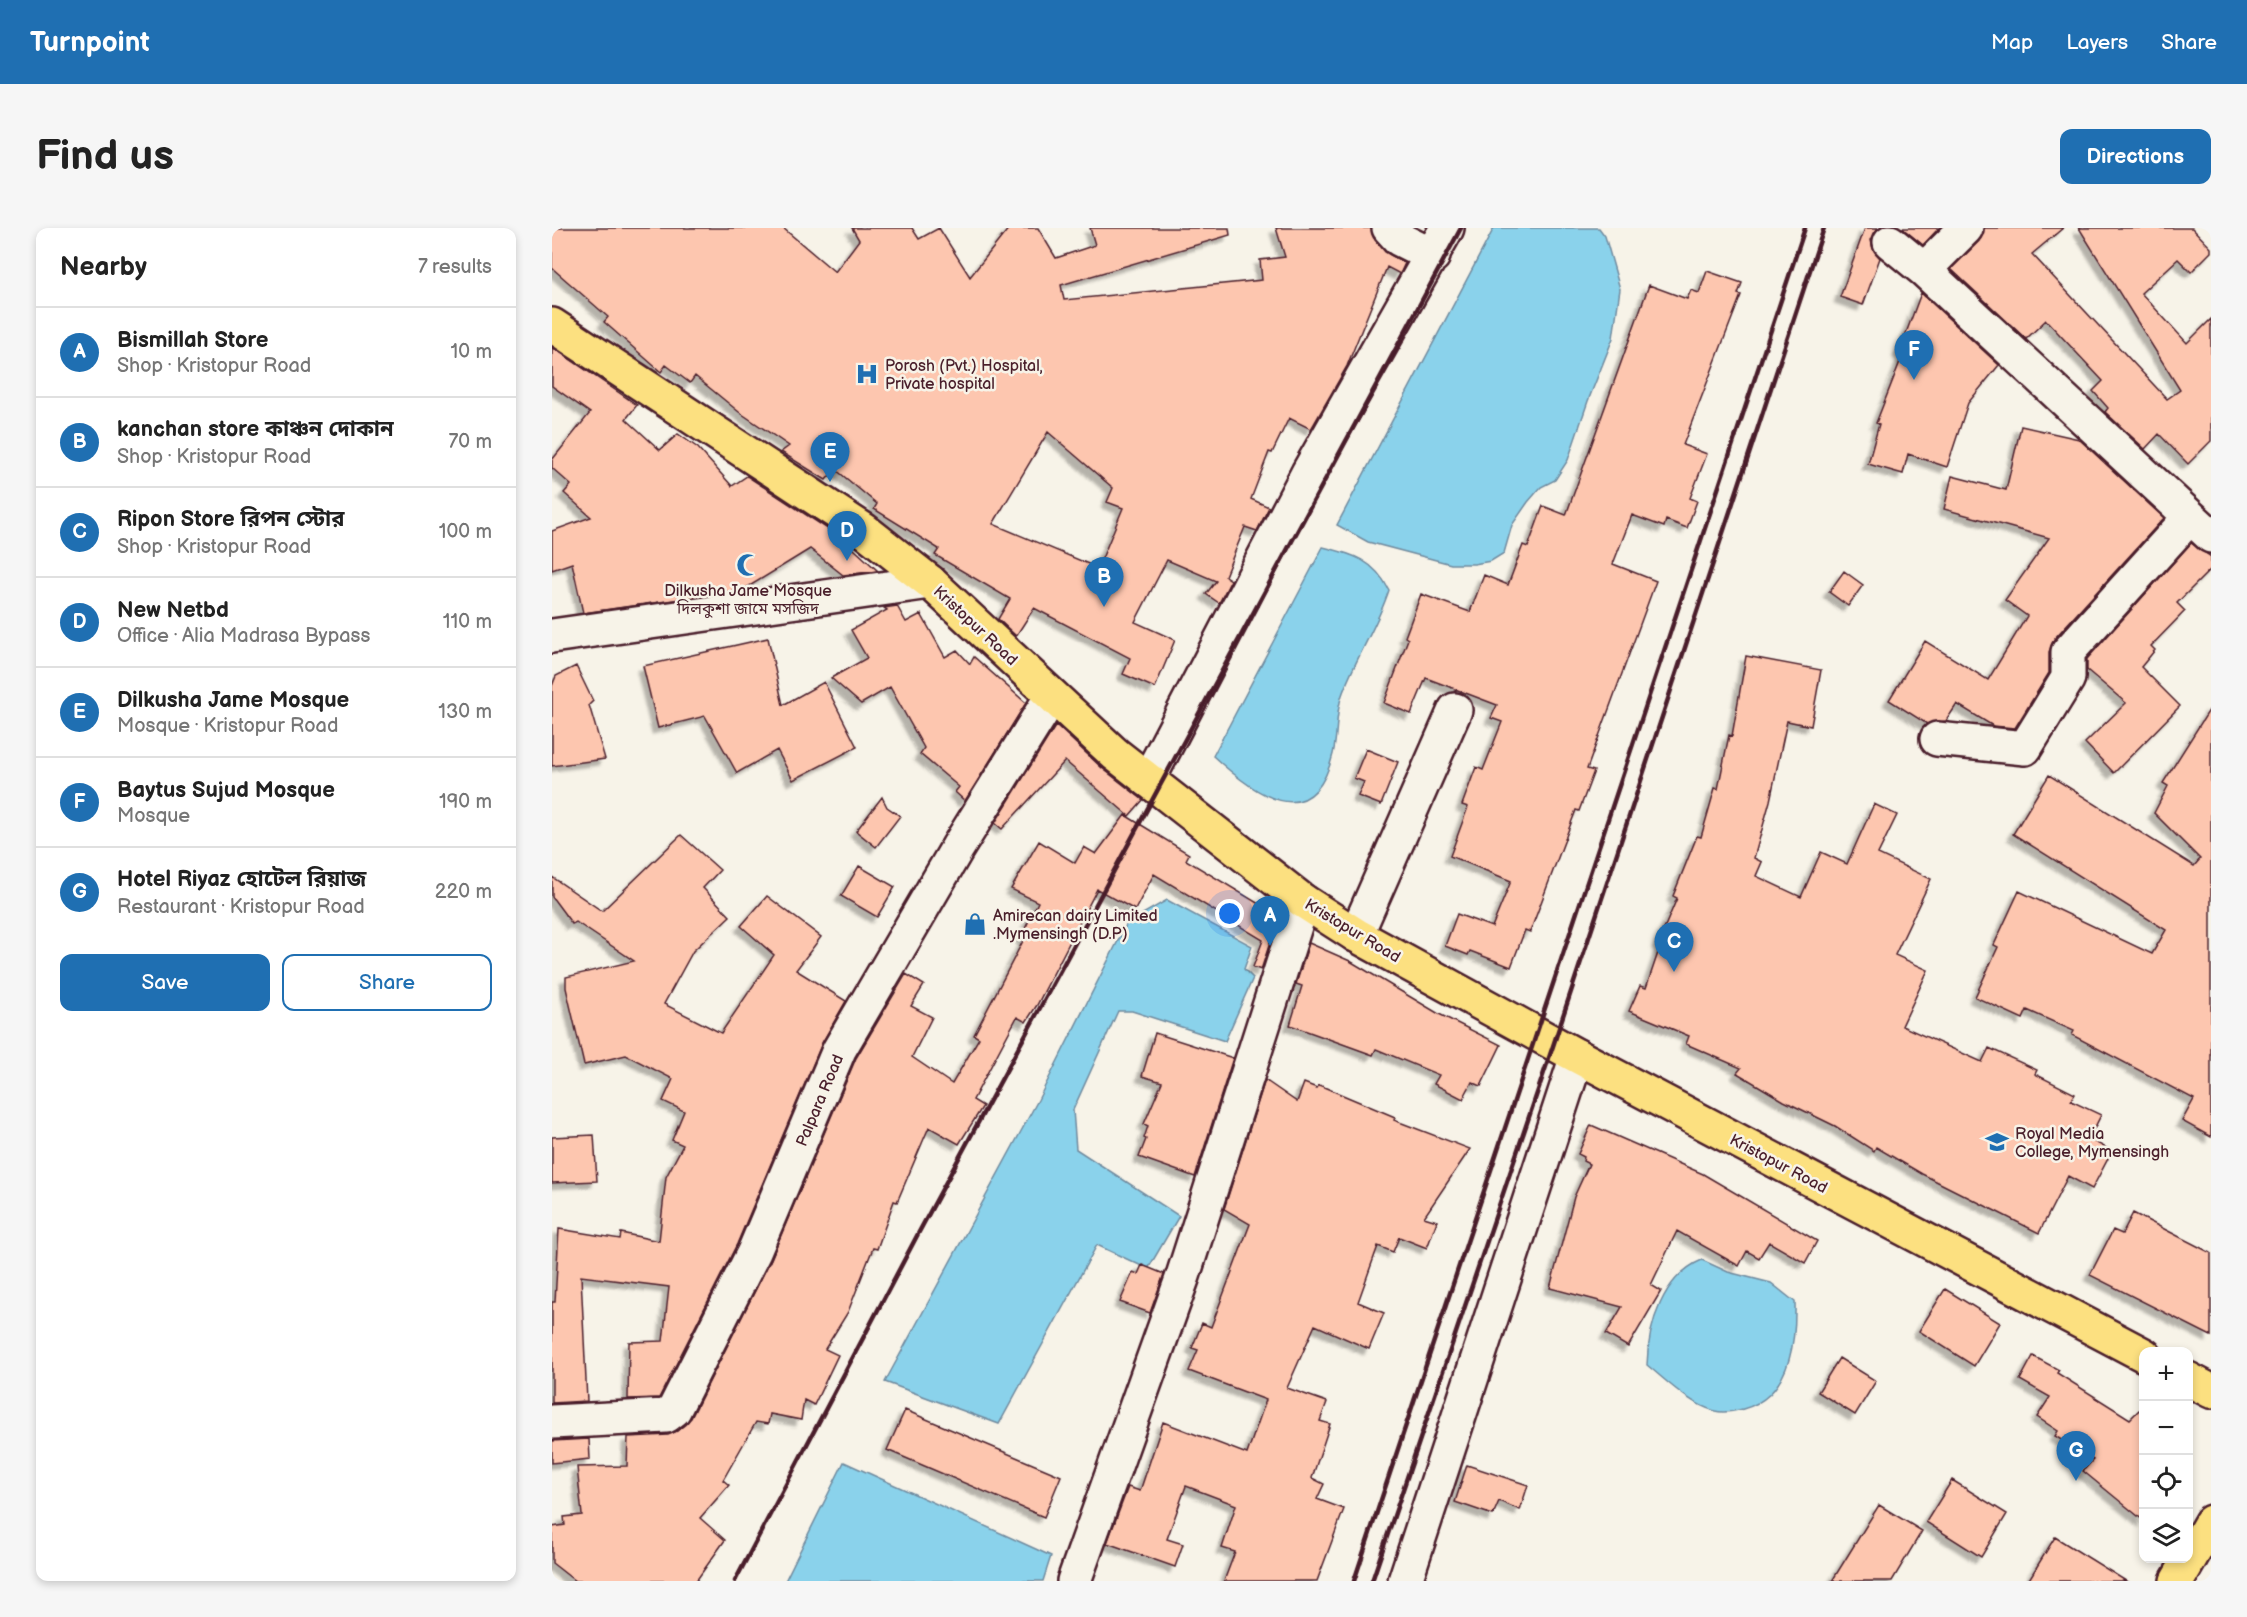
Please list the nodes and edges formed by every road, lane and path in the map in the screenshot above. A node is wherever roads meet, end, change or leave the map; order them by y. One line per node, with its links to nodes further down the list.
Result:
1 (1389, 228): 3 (street)
2 (1966, 228): 5 (street)
3 (1440, 242): 13 (street)
4 (1890, 242): 5 (street)
5 (1924, 270): 7 (street)
6 (552, 325): 8 (main road, Kristopur Road)
7 (2201, 527): 12 (street)
8 (930, 582): 9 (street); 10 (main road, Kristopur Road)
9 (552, 636)
10 (1052, 696): 13 (main road, Kristopur Road); 20 (street, Palpara Road)
11 (1455, 710): 15 (street)
12 (1937, 739)
13 (1148, 780): 14 (main road, Kristopur Road)
14 (1304, 901): 15 (main road, Kristopur Road); 22 (street)
15 (1356, 935): 16 (main road, Kristopur Road)
16 (1577, 1056): 17 (main road, Kristopur Road); 23 (street)
17 (2139, 1352)
18 (2193, 1382): 19 (main road)
19 (2211, 1391)
20 (552, 1422)
21 (2211, 1522): 24 (main road)
22 (1074, 1581)
23 (1405, 1581)
24 (2177, 1581)

